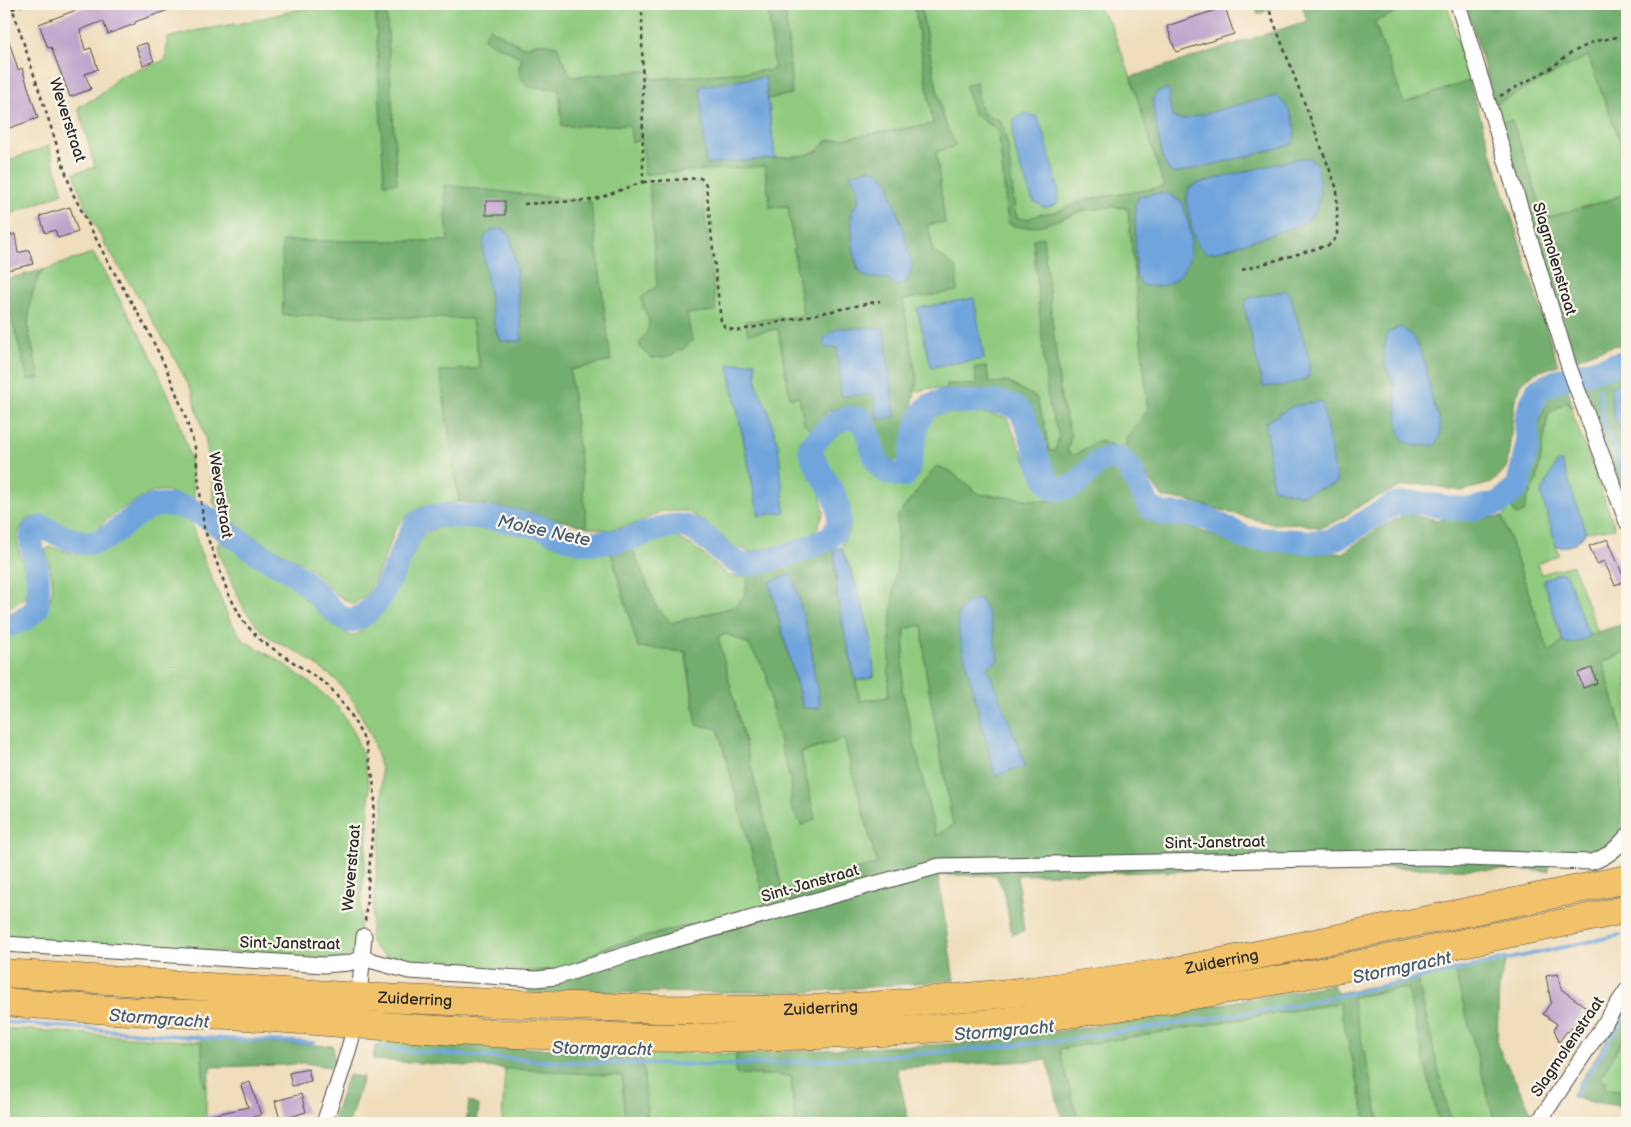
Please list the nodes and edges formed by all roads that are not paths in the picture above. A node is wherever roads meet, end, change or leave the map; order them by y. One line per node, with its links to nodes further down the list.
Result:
1 (1458, 4): 2 (street, Slagmolenstraat)
2 (1627, 522)
3 (1627, 836): 10 (street, Sint-Janstraat)
4 (1627, 879): 13 (highway, Zuiderring)
5 (1627, 909): 6 (highway, Zuiderring)
6 (1600, 916): 7 (street); 15 (highway, Zuiderring)
7 (1627, 921)
8 (364, 936): 10 (street, Weverstraat)
9 (4, 944): 10 (street, Sint-Janstraat)
10 (362, 958): 13 (street, Weverstraat)
11 (4, 973): 13 (highway, Zuiderring)
12 (1627, 990): 17 (street, Slagmolenstraat)
13 (359, 997): 15 (street, Weverstraat)
14 (4, 1002): 15 (highway, Zuiderring)
15 (355, 1023): 16 (street, Weverstraat)
16 (324, 1123)
17 (1538, 1123)

